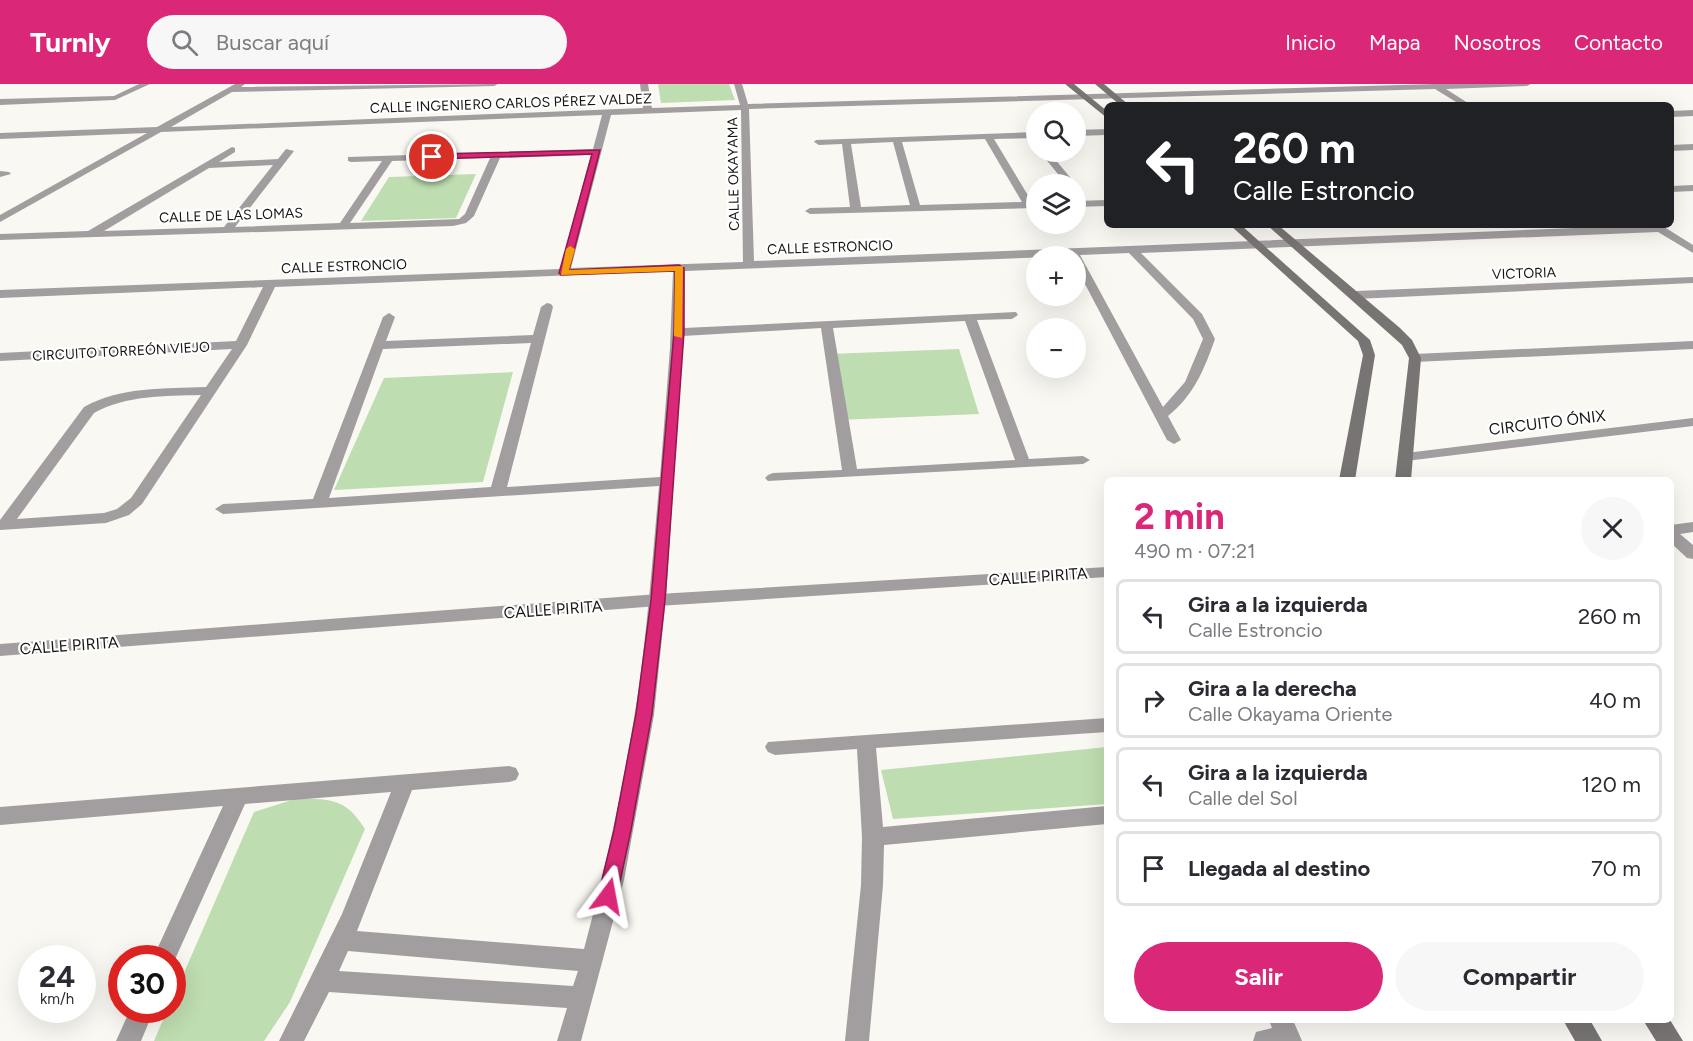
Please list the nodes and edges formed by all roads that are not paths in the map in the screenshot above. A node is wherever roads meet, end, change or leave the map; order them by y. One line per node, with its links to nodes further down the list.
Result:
1 (146, 84): 13 (street)
2 (241, 84): 10 (street)
3 (494, 84): 10 (street)
4 (644, 84): 17 (street)
5 (738, 84): 16 (street, CALLE OKAYAMA)
6 (1069, 84): 12 (main road)
7 (1099, 84): 11 (main road)
8 (1527, 84): 9 (street, CALLE INGENIERO CARLOS PÉREZ VALDEZ)
9 (1434, 85): 11 (street, CALLE INGENIERO CARLOS PÉREZ VALDEZ); 15 (street)
10 (230, 90): 22 (street)
11 (1113, 96): 12 (street, CALLE INGENIERO CARLOS PÉREZ VALDEZ); 14 (main road)
12 (1084, 97): 16 (street, CALLE INGENIERO CARLOS PÉREZ VALDEZ); 19 (main road)
13 (0, 102)
14 (1121, 102)
15 (1462, 102)
16 (745, 107): 17 (street, CALLE INGENIERO CARLOS PÉREZ VALDEZ); 69 (street, CALLE OKAYAMA)
17 (648, 111): 18 (street, CALLE INGENIERO CARLOS PÉREZ VALDEZ)
18 (608, 113): 22 (street, CALLE INGENIERO CARLOS PÉREZ VALDEZ); 35 (street)
19 (1104, 113)
20 (1693, 113): 21 (street)
21 (1674, 114)
22 (156, 130): 25 (street, CALLE INGENIERO CARLOS PÉREZ VALDEZ); 52 (street)
23 (1104, 132): 24 (street)
24 (1086, 133)
25 (0, 136)
26 (988, 136): 27 (street); 28 (street); 45 (street)
27 (1026, 137)
28 (897, 140): 29 (street); 49 (street)
29 (846, 141): 30 (street); 50 (street)
30 (819, 142)
31 (1693, 147): 32 (street)
32 (1674, 148)
33 (232, 150): 41 (street)
34 (289, 151): 39 (street)
35 (597, 152): 36 (street); 71 (street)
36 (496, 155): 37 (street); 53 (street, CALLE DE LAS LOMAS)
37 (389, 158): 38 (street); 53 (street)
38 (351, 159)
39 (281, 162): 41 (street); 58 (street)
40 (1052, 162): 42 (street)
41 (206, 165): 59 (street)
42 (1063, 174)
43 (1693, 188): 44 (street)
44 (1674, 189)
45 (1026, 194)
46 (1104, 203): 47 (street)
47 (1087, 204)
48 (1026, 205): 49 (street)
49 (916, 208): 50 (street)
50 (856, 210): 51 (street)
51 (810, 211)
52 (0, 219)
53 (343, 226): 58 (street, CALLE DE LAS LOMAS)
54 (1238, 228): 64 (main road)
55 (1275, 228): 63 (main road)
56 (1637, 228): 63 (street, CALLE ESTRONCIO)
57 (1659, 228): 62 (street)
58 (227, 230): 59 (street, CALLE DE LAS LOMAS)
59 (90, 234): 61 (street, CALLE DE LAS LOMAS)
60 (1693, 236): 62 (street)
61 (0, 237)
62 (1672, 237): 66 (street)
63 (1294, 244): 64 (street, CALLE ESTRONCIO); 76 (main road)
64 (1258, 245): 65 (street, CALLE ESTRONCIO); 97 (main road)
65 (1132, 250): 67 (street, CALLE ESTRONCIO); 90 (street)
66 (1693, 250)
67 (1086, 254)
68 (1026, 257): 69 (street, CALLE ESTRONCIO)
69 (748, 266): 70 (street, CALLE ESTRONCIO)
70 (679, 268): 71 (street, CALLE ESTRONCIO); 82 (street)
71 (564, 273): 74 (street, CALLE ESTRONCIO)
72 (1086, 275): 90 (street)
73 (1693, 280): 76 (street, VICTORIA)
74 (270, 284): 75 (street, CALLE ESTRONCIO); 84 (street, CIRCUITO TORREÓN VIEJO)
75 (0, 294)
76 (1356, 295): 88 (main road)
77 (547, 307): 83 (street)
78 (1012, 315): 80 (street)
79 (388, 317): 85 (street)
80 (970, 317): 81 (street); 95 (street)
81 (826, 324): 82 (street); 96 (street)
82 (679, 332): 100 (street)
83 (539, 339): 85 (street); 101 (street)
84 (241, 345): 87 (street, CIRCUITO TORREÓN VIEJO); 89 (street, CIRCUITO TORREÓN VIEJO)
85 (378, 345): 102 (street)
86 (1693, 345): 88 (street)
87 (0, 357)
88 (1415, 358): 93 (main road)
89 (212, 391): 104 (street, CIRCUITO TORREÓN VIEJO); 104 (street, CIRCUITO TORREÓN VIEJO)
90 (1161, 415): 92 (street)
91 (1693, 422): 93 (street, CIRCUITO ÓNIX)
92 (1174, 440)
93 (1406, 458): 98 (main road)
94 (1083, 460): 95 (street)
95 (1024, 464): 96 (street)
96 (850, 474): 99 (street)
97 (1348, 477)
98 (1403, 477)
99 (773, 478)
100 (667, 481): 101 (street); 110 (street)
101 (498, 491): 102 (street)
102 (320, 503): 103 (street)
103 (223, 509)
104 (2, 525)
105 (1693, 527): 106 (street)
106 (1674, 531)
107 (1674, 535): 108 (street)
108 (1693, 554)
109 (1104, 572): 110 (street, CALLE PIRITA)
110 (658, 600): 111 (street, CALLE PIRITA); 123 (street)
111 (0, 650)
112 (1104, 725): 113 (street)
113 (866, 741): 114 (street); 120 (street)
114 (775, 747)
115 (508, 774): 116 (street)
116 (405, 782): 117 (street); 121 (street)
117 (238, 796): 119 (street); 122 (street)
118 (1104, 815): 120 (street)
119 (0, 816)
120 (873, 837): 132 (street)
121 (343, 940): 123 (street); 124 (street)
122 (171, 945)
123 (592, 961): 125 (street)
124 (324, 981): 125 (street); 130 (street)
125 (582, 998): 131 (street)
126 (136, 1023): 129 (street)
127 (1577, 1023): 133 (main road)
128 (1657, 1023): 134 (main road)
129 (128, 1041)
130 (291, 1041)
131 (569, 1041)
132 (857, 1041)
133 (1590, 1041)
134 (1671, 1041)

